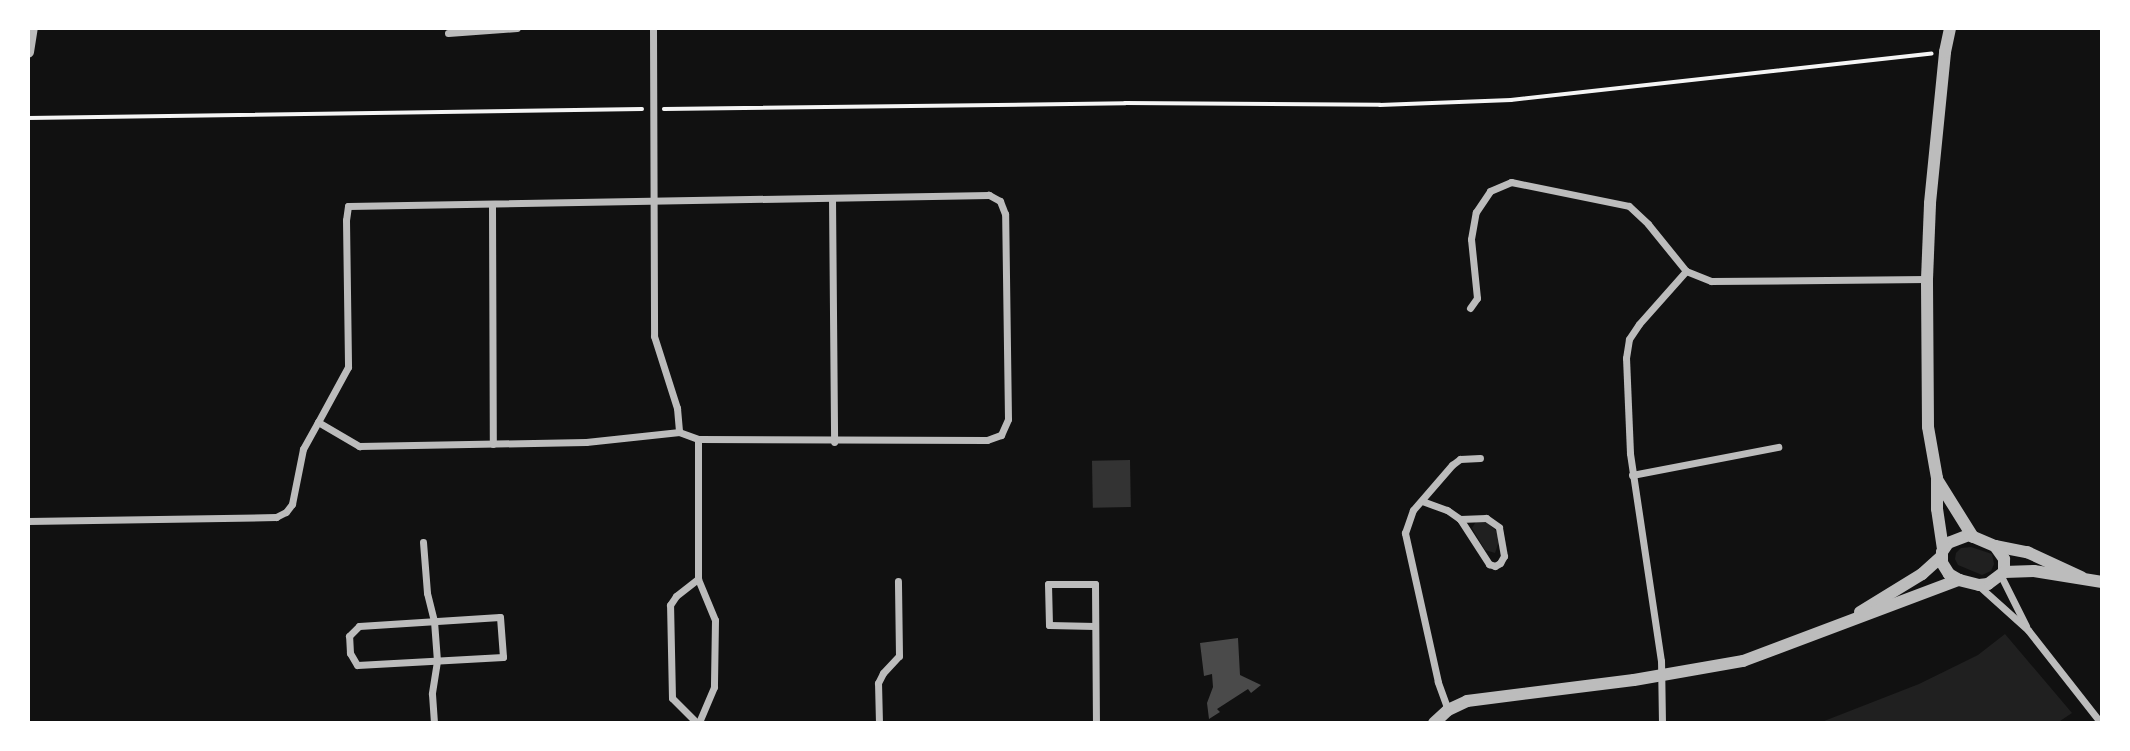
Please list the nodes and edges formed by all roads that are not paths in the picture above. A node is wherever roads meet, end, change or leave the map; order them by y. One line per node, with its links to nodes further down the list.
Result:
1 (32, 28): 6 (street)
2 (517, 28): 5 (street)
3 (653, 28): 8 (street)
4 (1950, 28): 11 (street)
5 (448, 33)
6 (28, 52)
7 (832, 198): 8 (street); 16 (street); 16 (street)
8 (654, 202): 9 (street); 14 (street)
9 (492, 205): 13 (street); 17 (street)
10 (1686, 271): 11 (street); 12 (street); 20 (street)
11 (1927, 279): 21 (street)
12 (1470, 309)
13 (318, 422): 17 (street); 24 (street)
14 (679, 432): 15 (street); 17 (street)
15 (698, 439): 16 (street); 31 (street)
16 (834, 442)
17 (493, 444)
18 (1778, 447): 20 (street)
19 (1480, 458): 22 (street)
20 (1632, 475): 41 (street)
21 (1937, 478): 25 (street); 28 (street)
22 (1422, 501): 23 (street); 42 (street)
23 (1460, 519): 23 (street)
24 (28, 521)
25 (1973, 537): 27 (street); 28 (street)
26 (423, 542): 36 (street)
27 (1995, 546): 29 (street); 30 (street)
28 (1942, 553): 32 (street); 37 (street)
29 (2003, 574): 30 (street); 35 (street); 39 (street)
30 (2081, 577): 34 (street)
31 (698, 579): 44 (street); 44 (street)
32 (1959, 580): 35 (street); 37 (street)
33 (898, 581): 45 (street)
34 (2102, 582)
35 (1979, 585): 39 (street)
36 (434, 621): 40 (street); 40 (street); 40 (street)
37 (1844, 623): 41 (street)
38 (1094, 626): 38 (street); 46 (street)
39 (2028, 630): 49 (street)
40 (437, 661): 43 (street)
41 (1662, 675): 42 (street); 48 (street)
42 (1448, 710): 47 (street)
43 (434, 723)
44 (699, 723)
45 (879, 723)
46 (1096, 723)
47 (1434, 723)
48 (1662, 723)
49 (2101, 723)

